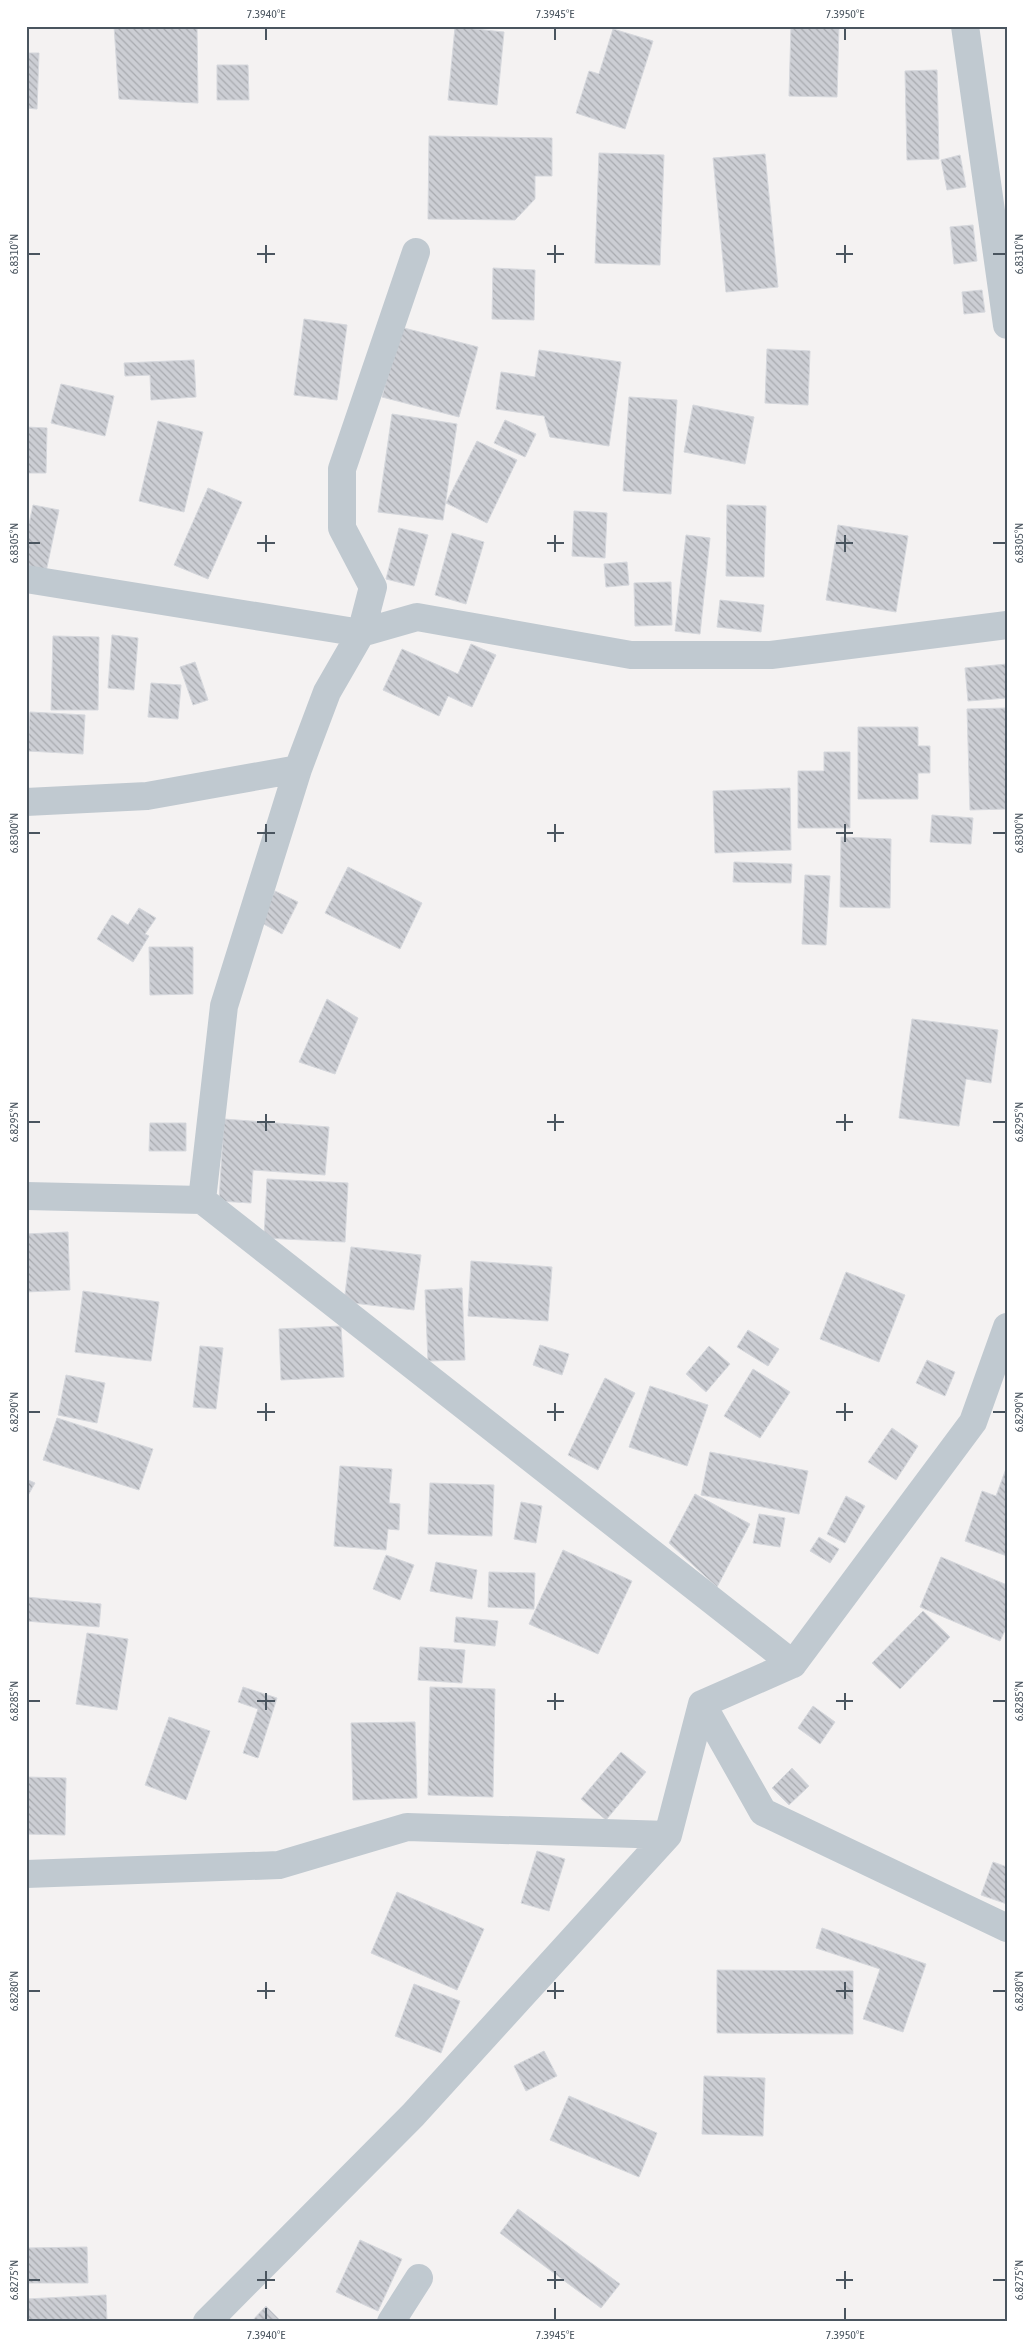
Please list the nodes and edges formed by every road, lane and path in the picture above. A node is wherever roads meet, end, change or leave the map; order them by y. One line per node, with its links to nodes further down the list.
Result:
1 (965, 26): 3 (street)
2 (416, 252): 6 (street)
3 (1007, 325)
4 (26, 579): 6 (street)
5 (1007, 625): 6 (street)
6 (361, 633): 7 (street)
7 (298, 769): 8 (street); 10 (street)
8 (26, 802)
9 (26, 1196): 10 (street)
10 (202, 1200): 12 (street)
11 (1007, 1327): 12 (street)
12 (793, 1664): 13 (street)
13 (702, 1704): 14 (street); 16 (street)
14 (668, 1835): 15 (street); 18 (street)
15 (26, 1874)
16 (1007, 1928)
17 (419, 2278): 19 (street)
18 (208, 2322)
19 (391, 2322)

